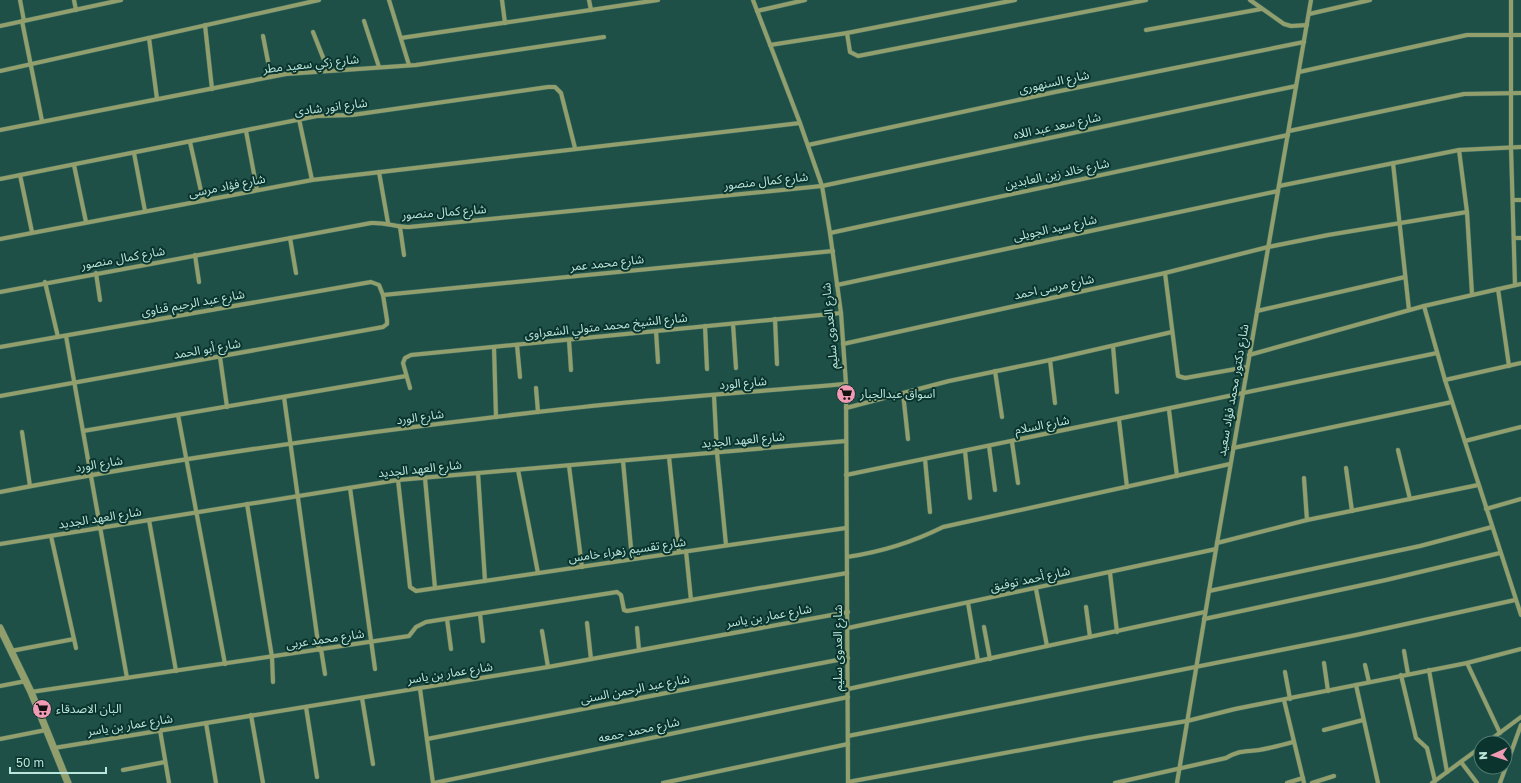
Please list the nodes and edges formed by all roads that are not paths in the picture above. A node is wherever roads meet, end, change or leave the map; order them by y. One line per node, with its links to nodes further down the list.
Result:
1 (20, 0): 22 (street)
2 (74, 0): 18 (street)
3 (121, 0): 18 (street)
4 (319, 0): 25 (street)
5 (389, 0): 36 (street)
6 (502, 0): 24 (street)
7 (589, 0): 19 (street)
8 (658, 0): 19 (street)
9 (753, 0): 20 (street, شارع العدوى سليم)
10 (806, 0): 20 (street)
11 (1015, 0): 30 (street)
12 (1146, 0): 30 (street)
13 (1250, 0): 17 (street)
14 (1311, 0): 21 (street, شارع دكتور محمد فؤاد سعيد)
15 (1370, 0): 21 (street)
16 (1511, 0): 31 (street)
17 (1261, 9): 26 (street); 28 (street)
18 (76, 10): 22 (street)
19 (591, 10): 24 (street)
20 (757, 11): 38 (street, شارع العدوى سليم)
21 (1309, 14): 26 (street, شارع دكتور محمد فؤاد سعيد)
22 (23, 21): 27 (street); 39 (street)
23 (364, 21): 41 (street)
24 (505, 23): 36 (street)
25 (205, 25): 35 (street); 47 (street)
26 (1307, 25): 37 (street, شارع دكتور محمد فؤاد سعيد)
27 (0, 26)
28 (1146, 30)
29 (313, 32): 43 (street)
30 (847, 33): 38 (street)
31 (1511, 34): 32 (street); 44 (street); 48 (street)
32 (1521, 34)
33 (263, 36): 45 (street)
34 (604, 37): 40 (street, شارع زكي سعيد مطر)
35 (149, 38): 39 (street); 50 (street)
36 (401, 38): 40 (street)
37 (1304, 42): 44 (street, شارع دكتور محمد فؤاد سعيد); 58 (street, شارع السنهورى)
38 (770, 45): 53 (street, شارع العدوى سليم)
39 (30, 64): 42 (street); 52 (street)
40 (409, 65): 41 (street, شارع زكي سعيد مطر)
41 (379, 67): 43 (street, شارع زكي سعيد مطر)
42 (0, 70)
43 (328, 70): 45 (street, شارع زكي سعيد مطر)
44 (1299, 72): 46 (street, شارع دكتور محمد فؤاد سعيد)
45 (271, 77): 47 (street, شارع زكي سعيد مطر)
46 (1296, 86): 56 (street, شارع دكتور محمد فؤاد سعيد); 70 (street, شارع سعد عبد اللاه)
47 (212, 89): 50 (street, شارع زكي سعيد مطر)
48 (1512, 93): 49 (street, شارع خالد زين العابدين); 56 (street, شارع خالد زين العابدين); 59 (street)
49 (1521, 93)
50 (157, 100): 52 (street, شارع زكي سعيد مطر)
51 (299, 119): 55 (street, شارع انور شادى); 61 (street, شارع انور شادى); 69 (street)
52 (42, 121): 54 (street, شارع زكي سعيد مطر)
53 (800, 123): 58 (street, شارع العدوى سليم); 61 (street, شارع فؤاد مرسى)
54 (0, 130)
55 (246, 131): 57 (street, شارع انور شادى); 72 (street)
56 (1288, 133): 71 (street, شارع دكتور محمد فؤاد سعيد); 84 (street, شارع خالد زين العابدين)
57 (190, 142): 63 (street, شارع انور شادى); 74 (street)
58 (808, 145): 70 (street, شارع العدوى سليم)
59 (1511, 147): 60 (street); 62 (street); 75 (street)
60 (1521, 147)
61 (575, 148): 66 (street, شارع فؤاد مرسى)
62 (1458, 150): 64 (street); 78 (street)
63 (134, 153): 65 (street, شارع انور شادى); 77 (street)
64 (1393, 163): 71 (street); 81 (street)
65 (74, 165): 67 (street, شارع انور شادى); 79 (street)
66 (379, 172): 69 (street, شارع فؤاد مرسى); 80 (street)
67 (20, 176): 68 (street, شارع انور شادى); 83 (street)
68 (0, 179)
69 (312, 180): 72 (street, شارع فؤاد مرسى)
70 (822, 186): 82 (street, شارع كمال منصور); 84 (street, شارع العدوى سليم)
71 (1279, 186): 73 (street, شارع دكتور محمد فؤاد سعيد)
72 (257, 190): 74 (street, شارع فؤاد مرسى)
73 (1278, 191): 89 (street, شارع دكتور محمد فؤاد سعيد); 100 (street, شارع سيد الجويلى)
74 (203, 200): 77 (street, شارع فؤاد مرسى)
75 (1512, 200): 76 (street); 86 (street)
76 (1521, 200)
77 (145, 211): 79 (street, شارع فؤاد مرسى)
78 (1467, 212): 81 (street, شارع مرسى احمد); 104 (street)
79 (86, 222): 83 (street, شارع فؤاد مرسى)
80 (388, 223): 82 (street, شارع كمال منصور); 85 (street, شارع كمال منصور)
81 (1400, 223): 89 (street, شارع مرسى احمد); 96 (street)
82 (400, 227): 92 (street)
83 (32, 232): 88 (street, شارع فؤاد مرسى)
84 (830, 233): 90 (street, شارع العدوى سليم)
85 (290, 238): 91 (street, شارع كمال منصور); 94 (street)
86 (1514, 238): 87 (street); 101 (street)
87 (1521, 238)
88 (0, 239)
89 (1268, 247): 95 (street, شارع مرسى احمد); 109 (street, شارع دكتور محمد فؤاد سعيد)
90 (833, 251): 100 (street, شارع العدوى سليم); 105 (street, شارع محمد عمر)
91 (195, 255): 93 (street, شارع كمال منصور); 98 (street)
92 (404, 255)
93 (96, 273): 97 (street, شارع كمال منصور); 106 (street)
94 (296, 273)
95 (1165, 273): 115 (street); 119 (street, شارع مرسى احمد)
96 (1405, 277): 108 (street); 109 (street)
97 (45, 282): 103 (street, شارع كمال منصور); 117 (street)
98 (199, 282)
99 (1521, 284): 101 (street)
100 (837, 285): 110 (street, شارع العدوى سليم)
101 (1515, 285): 102 (street)
102 (1498, 289): 104 (street); 131 (street)
103 (0, 292)
104 (1472, 294): 107 (street)
105 (383, 295): 116 (street, شارع عبد الرحيم قناوى); 126 (street, شارع أبو الحمد)
106 (100, 300)
107 (1424, 306): 108 (street); 124 (street)
108 (1409, 310): 125 (street)
109 (1257, 311): 125 (street, شارع دكتور محمد فؤاد سعيد)
110 (841, 313): 111 (street, شارع الشيخ محمد متولي الشعراوى); 119 (street, شارع العدوى سليم)
111 (775, 319): 112 (street, شارع الشيخ محمد متولي الشعراوى); 129 (street)
112 (733, 324): 113 (street, شارع الشيخ محمد متولي الشعراوى); 133 (street)
113 (705, 326): 114 (street, شارع الشيخ محمد متولي الشعراوى); 134 (street)
114 (656, 331): 118 (street, شارع الشيخ محمد متولي الشعراوى); 128 (street)
115 (1172, 332): 121 (street); 132 (street)
116 (66, 336): 117 (street, شارع عبد الرحيم قناوى); 140 (street)
117 (58, 337): 122 (street, شارع عبد الرحيم قناوى)
118 (569, 340): 120 (street, شارع الشيخ محمد متولي الشعراوى); 135 (street)
119 (843, 344): 141 (street, شارع العدوى سليم)
120 (517, 345): 123 (street, شارع الشيخ محمد متولي الشعراوى); 138 (street)
121 (1112, 346): 127 (street); 144 (street)
122 (0, 347)
123 (494, 347): 137 (street, شارع الشيخ محمد متولي الشعراوى); 158 (street)
124 (1437, 353): 139 (street); 146 (street, شارع السلام)
125 (1249, 355): 132 (street, شارع دكتور محمد فؤاد سعيد)
126 (220, 357): 140 (street, شارع أبو الحمد); 152 (street)
127 (1050, 360): 136 (street); 151 (street)
128 (658, 362)
129 (777, 364)
130 (1521, 364): 131 (street)
131 (1509, 366): 139 (street)
132 (1247, 367): 146 (street, شارع دكتور محمد فؤاد سعيد)
133 (736, 368)
134 (707, 369)
135 (571, 370)
136 (995, 371): 145 (street); 157 (street)
137 (406, 376): 142 (street, شارع الشيخ محمد متولي الشعراوى); 149 (street)
138 (520, 377)
139 (1445, 380): 150 (street)
140 (74, 383): 147 (street, شارع أبو الحمد); 161 (street)
141 (846, 384): 148 (street, شارع الورد); 153 (street, شارع العدوى سليم)
142 (410, 388)
143 (536, 388): 155 (street)
144 (1117, 392)
145 (903, 393): 153 (street); 163 (street)
146 (1243, 395): 154 (street, شارع السلام); 169 (street, شارع دكتور محمد فؤاد سعيد)
147 (0, 396)
148 (714, 396): 155 (street, شارع الورد); 172 (street)
149 (284, 397): 152 (street); 167 (street)
150 (1452, 402): 166 (street); 169 (street)
151 (1055, 403)
152 (227, 407): 156 (street)
153 (846, 408): 164 (street, شارع العدوى سليم)
154 (1169, 410): 159 (street, شارع السلام); 184 (street)
155 (538, 412): 158 (street, شارع الورد)
156 (178, 415): 161 (street); 175 (street)
157 (1002, 416)
158 (496, 417): 167 (street, شارع الورد)
159 (1119, 420): 165 (street, شارع السلام); 191 (street)
160 (1521, 427): 166 (street)
161 (83, 431): 182 (street)
162 (22, 432): 190 (street)
163 (908, 439)
164 (846, 441): 172 (street, شارع العهد الجديد); 183 (street, شارع العدوى سليم)
165 (1012, 442): 168 (street, شارع السلام); 188 (street)
166 (1465, 442): 189 (street)
167 (290, 445): 175 (street, شارع الورد); 195 (street)
168 (989, 446): 171 (street, شارع السلام); 193 (street)
169 (1233, 448): 177 (street, شارع دكتور محمد فؤاد سعيد)
170 (1398, 450): 197 (street)
171 (965, 451): 174 (street, شارع السلام); 196 (street)
172 (717, 453): 173 (street, شارع العهد الجديد); 212 (street)
173 (669, 457): 176 (street, شارع العهد الجديد); 215 (street)
174 (925, 459): 183 (street, شارع السلام); 203 (street)
175 (187, 460): 182 (street, شارع الورد); 202 (street)
176 (623, 461): 178 (street, شارع العهد الجديد); 218 (street)
177 (1230, 464): 184 (street); 210 (street, شارع دكتور محمد فؤاد سعيد)
178 (569, 466): 180 (street, شارع العهد الجديد); 219 (street)
179 (1346, 468): 201 (street)
180 (518, 470): 181 (street, شارع العهد الجديد); 220 (street)
181 (478, 473): 185 (street, شارع العهد الجديد); 223 (street)
182 (91, 475): 190 (street, شارع الورد); 207 (street)
183 (846, 475): 208 (street, شارع العدوى سليم)
184 (1177, 476): 191 (street)
185 (425, 478): 187 (street, شارع العهد الجديد); 224 (street)
186 (1304, 478): 205 (street)
187 (398, 480): 192 (street, شارع العهد الجديد); 224 (street, شارع تقسيم زهراء خامس)
188 (1018, 483)
189 (1478, 485): 197 (street); 200 (street)
190 (30, 486): 194 (street, شارع الورد)
191 (1127, 487): 217 (street)
192 (350, 488): 195 (street, شارع العهد الجديد); 247 (street)
193 (995, 490)
194 (0, 492)
195 (297, 497): 199 (street, شارع العهد الجديد); 250 (street)
196 (970, 498)
197 (1410, 499): 201 (street)
198 (1521, 499): 200 (street)
199 (248, 504): 202 (street, شارع العهد الجديد); 256 (street)
200 (1486, 509): 206 (street)
201 (1352, 511): 205 (street)
202 (196, 512): 204 (street, شارع العهد الجديد); 263 (street)
203 (930, 512)
204 (149, 520): 207 (street, شارع العهد الجديد); 269 (street)
205 (1307, 520): 210 (street)
206 (1492, 527): 216 (street); 226 (street)
207 (100, 528): 209 (street, شارع العهد الجديد); 274 (street)
208 (846, 528): 212 (street, شارع تقسيم زهراء خامس); 217 (street, شارع العدوى سليم)
209 (51, 536): 211 (street, شارع العهد الجديد); 245 (street)
210 (1217, 543): 213 (street, شارع دكتور محمد فؤاد سعيد)
211 (0, 544)
212 (726, 545): 214 (street, شارع تقسيم زهراء خامس)
213 (1216, 549): 222 (street, شارع أحمد توفيق); 226 (street, شارع دكتور محمد فؤاد سعيد)
214 (686, 551): 215 (street, شارع تقسيم زهراء خامس); 227 (street)
215 (679, 552): 218 (street, شارع تقسيم زهراء خامس)
216 (1500, 553): 228 (street); 236 (street)
217 (847, 557): 221 (street, شارع العدوى سليم)
218 (632, 559): 219 (street, شارع تقسيم زهراء خامس)
219 (582, 567): 220 (street, شارع تقسيم زهراء خامس)
220 (538, 573): 223 (street, شارع تقسيم زهراء خامس)
221 (847, 573): 227 (street); 231 (street, شارع العدوى سليم)
222 (1110, 573): 225 (street, شارع أحمد توفيق); 243 (street)
223 (485, 581): 224 (street, شارع تقسيم زهراء خامس)
224 (435, 588)
225 (1036, 589): 229 (street, شارع أحمد توفيق); 248 (street)
226 (1209, 591): 232 (street, شارع دكتور محمد فؤاد سعيد)
227 (691, 600): 233 (street, شارع محمد عربى)
228 (1515, 600): 234 (street); 266 (street)
229 (968, 602): 241 (street, شارع أحمد توفيق); 260 (street)
230 (1086, 607): 244 (street)
231 (848, 612): 241 (street, شارع العدوى سليم); 253 (street, شارع عمار بن ياسر)
232 (1205, 612): 236 (street, شارع دكتور محمد فؤاد سعيد); 243 (street)
233 (480, 614): 235 (street, شارع محمد عربى); 246 (street)
234 (1521, 615)
235 (447, 619): 247 (street, شارع محمد عربى); 251 (street)
236 (1204, 619): 266 (street, شارع دكتور محمد فؤاد سعيد)
237 (587, 623): 259 (street)
238 (984, 627): 258 (street)
239 (0, 628): 254 (street)
240 (637, 628): 253 (street)
241 (848, 628): 257 (street, شارع العدوى سليم)
242 (542, 631): 265 (street)
243 (1117, 632): 244 (street)
244 (1090, 637): 248 (street)
245 (74, 639): 249 (street); 254 (street)
246 (484, 641)
247 (372, 642): 250 (street, شارع محمد عربى); 267 (street)
248 (1047, 646): 258 (street)
249 (76, 648)
250 (320, 649): 256 (street, شارع محمد عربى); 271 (street)
251 (450, 649)
252 (1521, 649): 262 (street)
253 (639, 650): 259 (street, شارع عمار بن ياسر)
254 (11, 651): 275 (street)
255 (1404, 651): 272 (street)
256 (272, 656): 263 (street, شارع محمد عربى); 276 (street)
257 (848, 658): 281 (street, شارع العدوى سليم); 302 (street, شارع عبد الرحمن السنى)
258 (990, 658): 260 (street)
259 (591, 659): 265 (street, شارع عمار بن ياسر)
260 (978, 661): 281 (street)
261 (1324, 663): 282 (street)
262 (1467, 663): 268 (street); 298 (street)
263 (225, 664): 269 (street, شارع محمد عربى)
264 (1365, 665): 277 (street)
265 (548, 667): 280 (street, شارع عمار بن ياسر)
266 (1196, 667): 292 (street, شارع دكتور محمد فؤاد سعيد); 300 (street)
267 (375, 669)
268 (1429, 670): 272 (street); 312 (street)
269 (176, 671): 274 (street, شارع محمد عربى)
270 (1285, 672): 286 (street)
271 (325, 674)
272 (1408, 674): 273 (street)
273 (1401, 675): 277 (street); 316 (street)
274 (127, 678): 283 (street, شارع محمد عربى)
275 (26, 681): 279 (street); 283 (street)
276 (273, 682)
277 (1368, 682): 278 (street)
278 (1356, 685): 282 (street); 291 (street)
279 (0, 686)
280 (420, 688): 285 (street, شارع عمار بن ياسر); 302 (street)
281 (848, 689): 284 (street, شارع العدوى سليم)
282 (1328, 691): 286 (street)
283 (32, 692): 295 (street)
284 (848, 697): 300 (street, شارع العدوى سليم); 321 (street, شارع محمد جمعه)
285 (362, 698): 288 (street, شارع عمار بن ياسر); 309 (street)
286 (1290, 699): 287 (street)
287 (1284, 700): 292 (street); 303 (street)
288 (306, 707): 289 (street, شارع عمار بن ياسر); 314 (street)
289 (251, 715): 293 (street, شارع عمار بن ياسر); 320 (street)
290 (1521, 717): 298 (street)
291 (1363, 720): 297 (street); 328 (street)
292 (1187, 721): 310 (street, شارع دكتور محمد فؤاد سعيد); 323 (street)
293 (206, 722): 296 (street, شارع عمار بن ياسر); 319 (street)
294 (1521, 726): 330 (street)
295 (46, 730): 301 (street); 305 (street)
296 (160, 730): 305 (street, شارع عمار بن ياسر); 307 (street)
297 (1324, 730)
298 (1500, 733): 299 (street)
299 (1497, 735)
300 (848, 736): 304 (street, شارع العدوى سليم)
301 (0, 739)
302 (427, 739): 321 (street)
303 (1293, 742): 310 (street); 315 (street)
304 (848, 744): 322 (street); 323 (street, شارع العدوى سليم)
305 (54, 748): 317 (street)
306 (1473, 753): 308 (street)
307 (165, 762): 311 (street); 318 (street)
308 (1461, 762): 312 (street); 329 (street)
309 (374, 764)
310 (1180, 769): 324 (street); 325 (street, شارع دكتور محمد فؤاد سعيد)
311 (123, 770)
312 (1446, 772): 316 (street)
313 (1334, 776): 327 (street)
314 (317, 777)
315 (1303, 781): 326 (street)
316 (1434, 782)
317 (68, 783)
318 (169, 783)
319 (216, 783)
320 (263, 783)
321 (434, 783)
322 (663, 783)
323 (848, 783)
324 (1115, 783)
325 (1177, 783)
326 (1287, 783)
327 (1312, 783)
328 (1378, 783)
329 (1477, 783)
330 (1500, 783)

